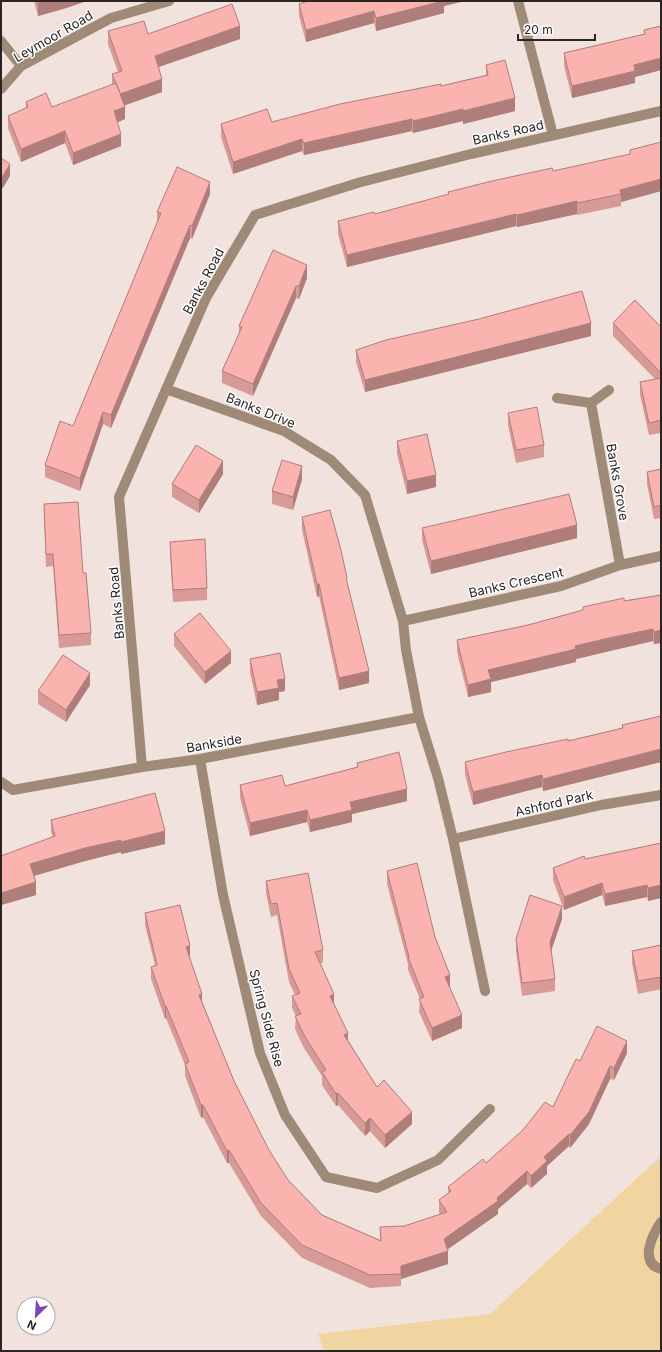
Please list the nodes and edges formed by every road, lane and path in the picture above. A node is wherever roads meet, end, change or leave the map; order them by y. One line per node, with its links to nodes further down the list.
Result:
1 (169, 1): 4 (street, Leymoor Road)
2 (518, 1): 7 (street)
3 (1, 41): 4 (street)
4 (21, 66): 5 (street, Leymoor Road)
5 (1, 89)
6 (661, 111): 7 (street, Banks Road)
7 (553, 135): 8 (street, Banks Road)
8 (166, 389): 14 (street, Banks Drive); 17 (street, Banks Road)
9 (609, 390): 11 (street)
10 (557, 398): 11 (street)
11 (591, 403): 13 (street, Banks Grove)
12 (661, 556): 13 (street, Banks Crescent)
13 (620, 565): 14 (street, Banks Crescent)
14 (403, 620): 15 (street)
15 (419, 717): 16 (street, Bankside); 20 (street)
16 (200, 759): 17 (street, Bankside); 22 (street, Spring Side Rise)
17 (142, 767): 18 (street, Bankside)
18 (1, 782)
19 (661, 795): 20 (street, Ashford Park)
20 (453, 839): 21 (street)
21 (485, 991)
22 (490, 1109)
23 (661, 1222): 24 (street)
24 (661, 1269)

